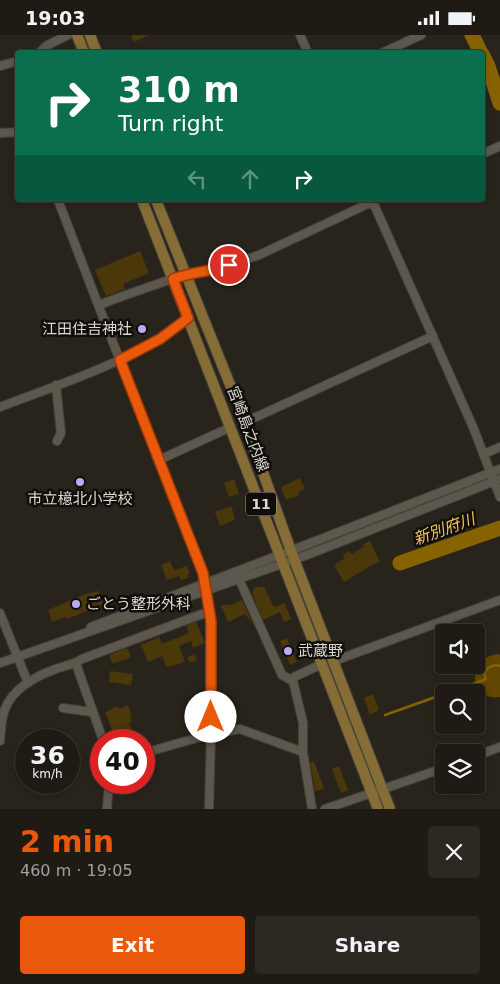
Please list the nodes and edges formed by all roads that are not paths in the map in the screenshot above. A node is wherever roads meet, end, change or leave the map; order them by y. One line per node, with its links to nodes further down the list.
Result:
1 (68, 35): 6 (street)
2 (77, 35): 7 (main road)
3 (90, 35): 8 (main road)
4 (300, 35): 9 (street)
5 (421, 35): 10 (street)
6 (42, 50)
7 (83, 50)
8 (96, 50)
9 (307, 50)
10 (388, 50)
11 (15, 62): 12 (street)
12 (0, 66)
13 (15, 132): 14 (street)
14 (0, 133)
15 (500, 146): 16 (street)
16 (485, 153)
17 (59, 202): 24 (street)
18 (143, 202): 23 (main road, 宮崎島之内線 / 11)
19 (157, 202): 22 (main road, 宮崎島之内線 / 11)
20 (372, 202): 22 (street)
21 (374, 202): 26 (street)
22 (186, 274): 23 (street); 30 (main road, 宮崎島之内線 / 11)
23 (173, 279): 24 (street); 25 (main road, 宮崎島之内線 / 11)
24 (99, 307): 27 (street)
25 (188, 318): 27 (street); 31 (main road, 宮崎島之内線 / 11)
26 (434, 336): 30 (street); 34 (street)
27 (120, 360): 28 (street); 35 (street)
28 (56, 385): 29 (street); 32 (street)
29 (0, 407)
30 (245, 422): 40 (main road, 宮崎島之内線 / 11)
31 (231, 427): 35 (street); 41 (main road, 宮崎島之内線 / 11)
32 (57, 441)
33 (500, 447): 34 (street)
34 (484, 455): 37 (street)
35 (159, 460): 43 (street)
36 (500, 469): 37 (street)
37 (491, 472): 38 (street); 40 (street)
38 (497, 480): 39 (street); 40 (street)
39 (500, 497)
40 (293, 555): 41 (street); 48 (main road, 宮崎島之内線 / 11)
41 (282, 559): 42 (street); 43 (street); 51 (main road, 宮崎島之内線 / 11)
42 (239, 579): 43 (street); 52 (street)
43 (206, 587): 45 (street); 47 (street)
44 (500, 600): 48 (street)
45 (210, 611): 50 (street); 57 (street)
46 (0, 613): 47 (street)
47 (18, 657): 49 (street); 53 (street)
48 (334, 661): 64 (main road, 宮崎島之内線 / 11)
49 (0, 663)
50 (76, 664): 53 (street); 55 (street)
51 (322, 664): 52 (street); 64 (main road, 宮崎島之内線 / 11)
52 (293, 681): 61 (street)
53 (28, 683): 58 (street)
54 (63, 708): 55 (street)
55 (92, 712): 56 (street)
56 (99, 729)
57 (211, 734): 60 (street); 61 (street); 67 (street)
58 (0, 741)
59 (500, 747): 62 (street)
60 (155, 750)
61 (303, 752): 68 (street)
62 (485, 753)
63 (435, 771): 64 (street)
64 (377, 791): 69 (street); 70 (main road, 宮崎島之内線 / 11); 71 (main road, 宮崎島之内線 / 11)
65 (108, 794): 66 (street)
66 (107, 809)
67 (209, 809)
68 (312, 809)
69 (325, 809)
70 (378, 809)
71 (390, 809)

